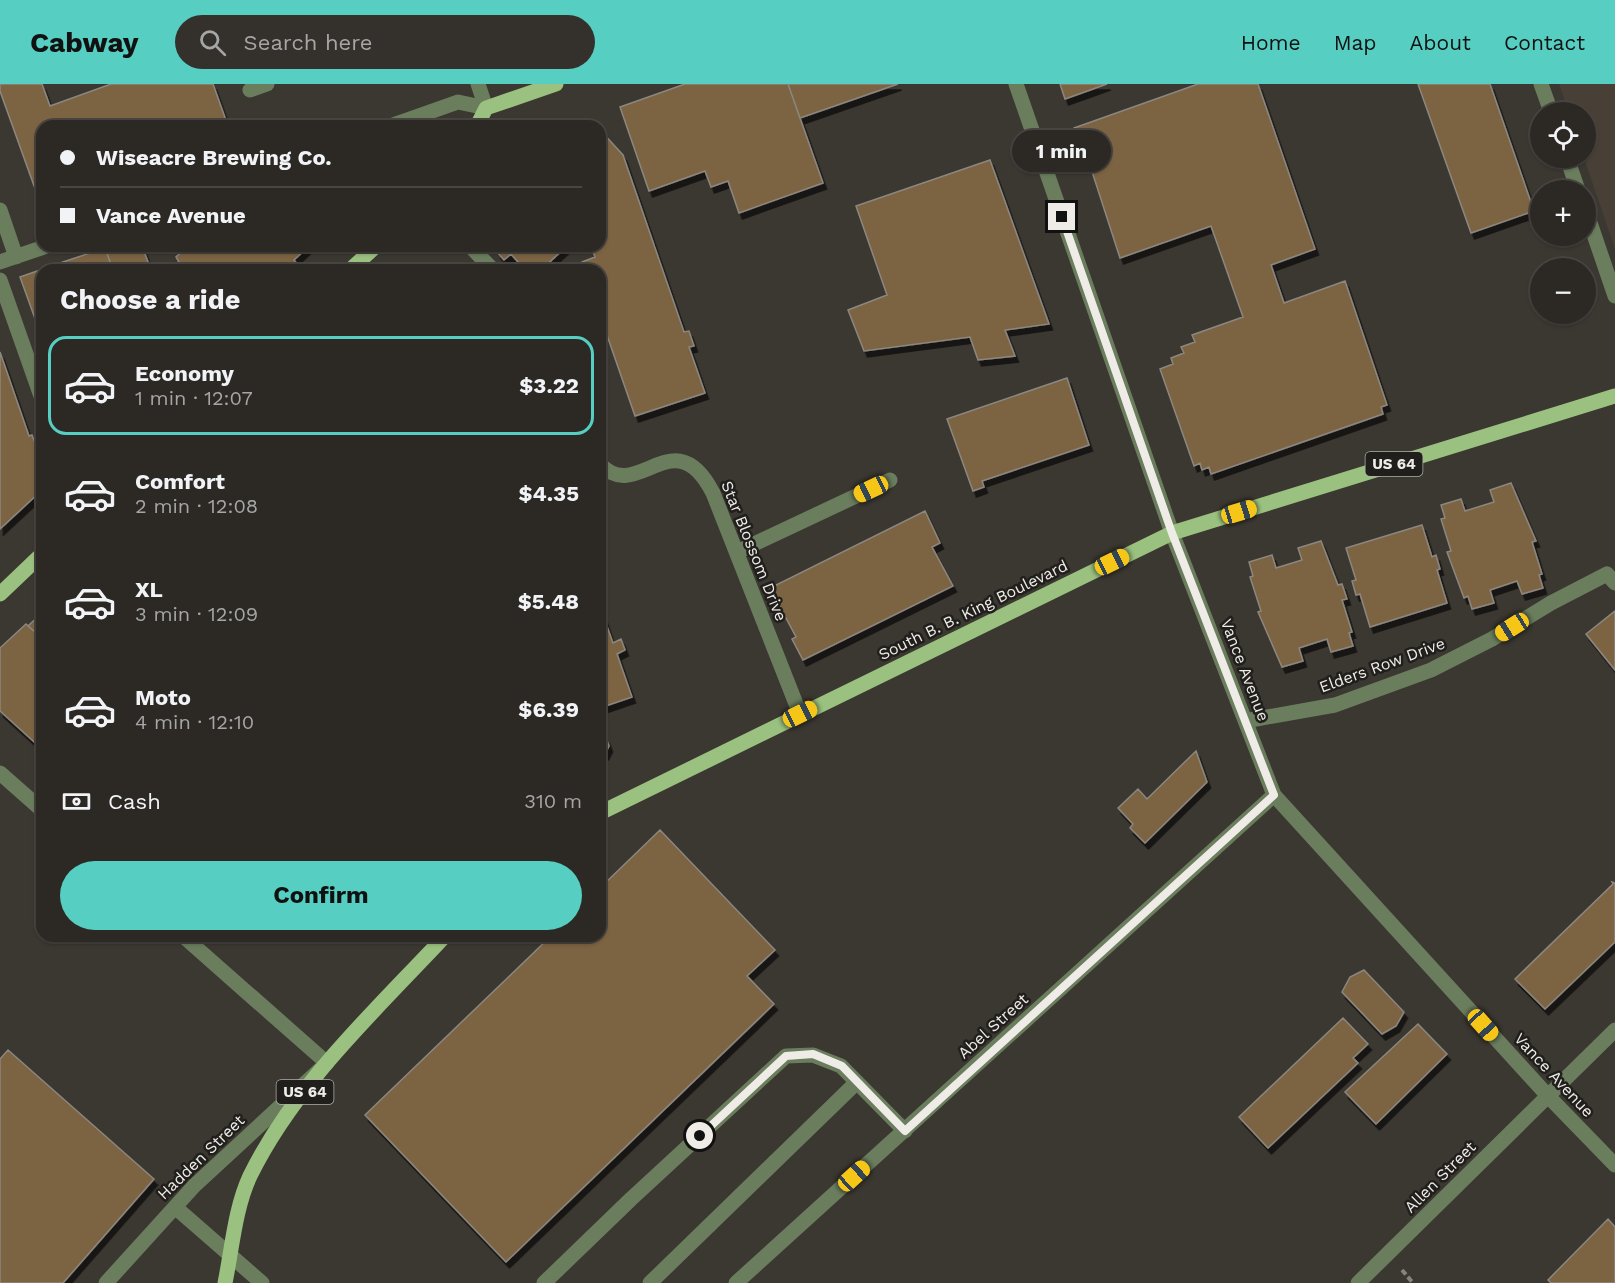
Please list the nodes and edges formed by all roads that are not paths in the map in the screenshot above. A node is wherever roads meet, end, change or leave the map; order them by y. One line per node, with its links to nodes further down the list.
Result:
1 (267, 84): 6 (street)
2 (478, 84): 8 (street)
3 (556, 84): 8 (main road)
4 (1016, 84): 26 (street, Vance Avenue)
5 (1541, 84): 7 (street)
6 (250, 90)
7 (1547, 102)
8 (486, 108): 9 (street); 10 (main road)
9 (407, 120)
10 (480, 120)
11 (0, 210): 16 (street)
12 (1596, 240): 21 (street)
13 (36, 250): 16 (street)
14 (370, 252): 18 (main road)
15 (476, 252): 19 (street)
16 (16, 257): 17 (street)
17 (0, 262)
18 (356, 264)
19 (487, 264)
20 (0, 280): 22 (street)
21 (1615, 296)
22 (36, 382)
23 (1615, 396): 26 (main road, South B. B. King Boulevard / US 64)
24 (606, 470): 27 (street, Star Blossom Drive)
25 (890, 480): 27 (street)
26 (1172, 533): 31 (main road, South B. B. King Boulevard / US 64); 32 (street, Vance Avenue)
27 (737, 552): 31 (street, Star Blossom Drive)
28 (36, 560): 30 (main road)
29 (1615, 583): 32 (street, Elders Row Drive)
30 (0, 594)
31 (800, 714): 36 (main road, South B. B. King Boulevard / US 64)
32 (1245, 721): 34 (street, Vance Avenue)
33 (0, 773): 35 (street)
34 (1274, 795): 42 (street, Vance Avenue); 43 (street, Abel Street)
35 (36, 805)
36 (606, 810)
37 (190, 942): 40 (street)
38 (440, 942): 40 (main road, US 64)
39 (1615, 1030): 42 (street, Allen Street)
40 (327, 1064): 45 (street, Hadden Street); 46 (main road, US 64)
41 (857, 1082): 43 (street); 50 (street); 51 (street)
42 (1548, 1096): 44 (street, Vance Avenue); 53 (street, Allen Street)
43 (905, 1131): 52 (street, Abel Street)
44 (1615, 1165)
45 (175, 1207): 46 (street); 47 (street, Hadden Street)
46 (231, 1255): 48 (main road, US 64); 49 (street)
47 (106, 1283)
48 (225, 1283)
49 (262, 1283)
50 (544, 1283)
51 (650, 1283)
52 (736, 1283)
53 (1358, 1283)

